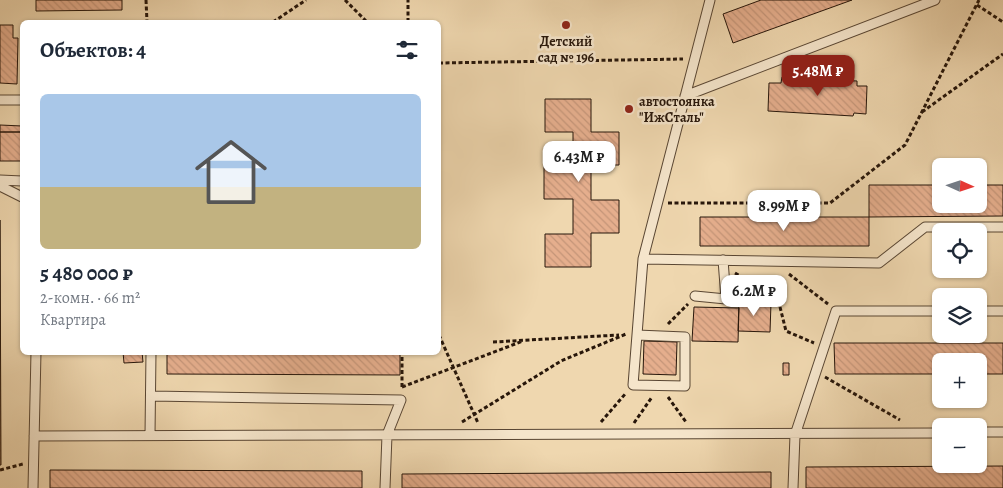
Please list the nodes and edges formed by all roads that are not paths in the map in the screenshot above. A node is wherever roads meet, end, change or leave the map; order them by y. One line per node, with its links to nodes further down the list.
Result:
1 (710, 0): 3 (lane)
2 (935, 0): 3 (lane)
3 (685, 96): 11 (lane)
4 (0, 100): 5 (lane)
5 (20, 100)
6 (0, 180): 7 (lane)
7 (20, 181)
8 (0, 186): 9 (lane)
9 (20, 195)
10 (1003, 227): 12 (lane)
11 (643, 259): 12 (lane); 17 (lane)
12 (723, 260): 13 (lane)
13 (695, 296)
14 (932, 311): 25 (lane)
15 (987, 311): 16 (lane)
16 (1003, 311)
17 (637, 331): 17 (lane)
18 (36, 355): 26 (lane)
19 (151, 355): 20 (lane)
20 (150, 396): 24 (lane); 27 (lane)
21 (987, 432): 22 (lane)
22 (1003, 432)
23 (932, 433): 25 (lane)
24 (150, 435): 26 (lane); 27 (lane)
25 (795, 435): 27 (lane); 30 (lane)
26 (34, 436): 28 (lane)
27 (387, 436): 29 (lane)
28 (33, 488)
29 (385, 488)
30 (793, 488)

